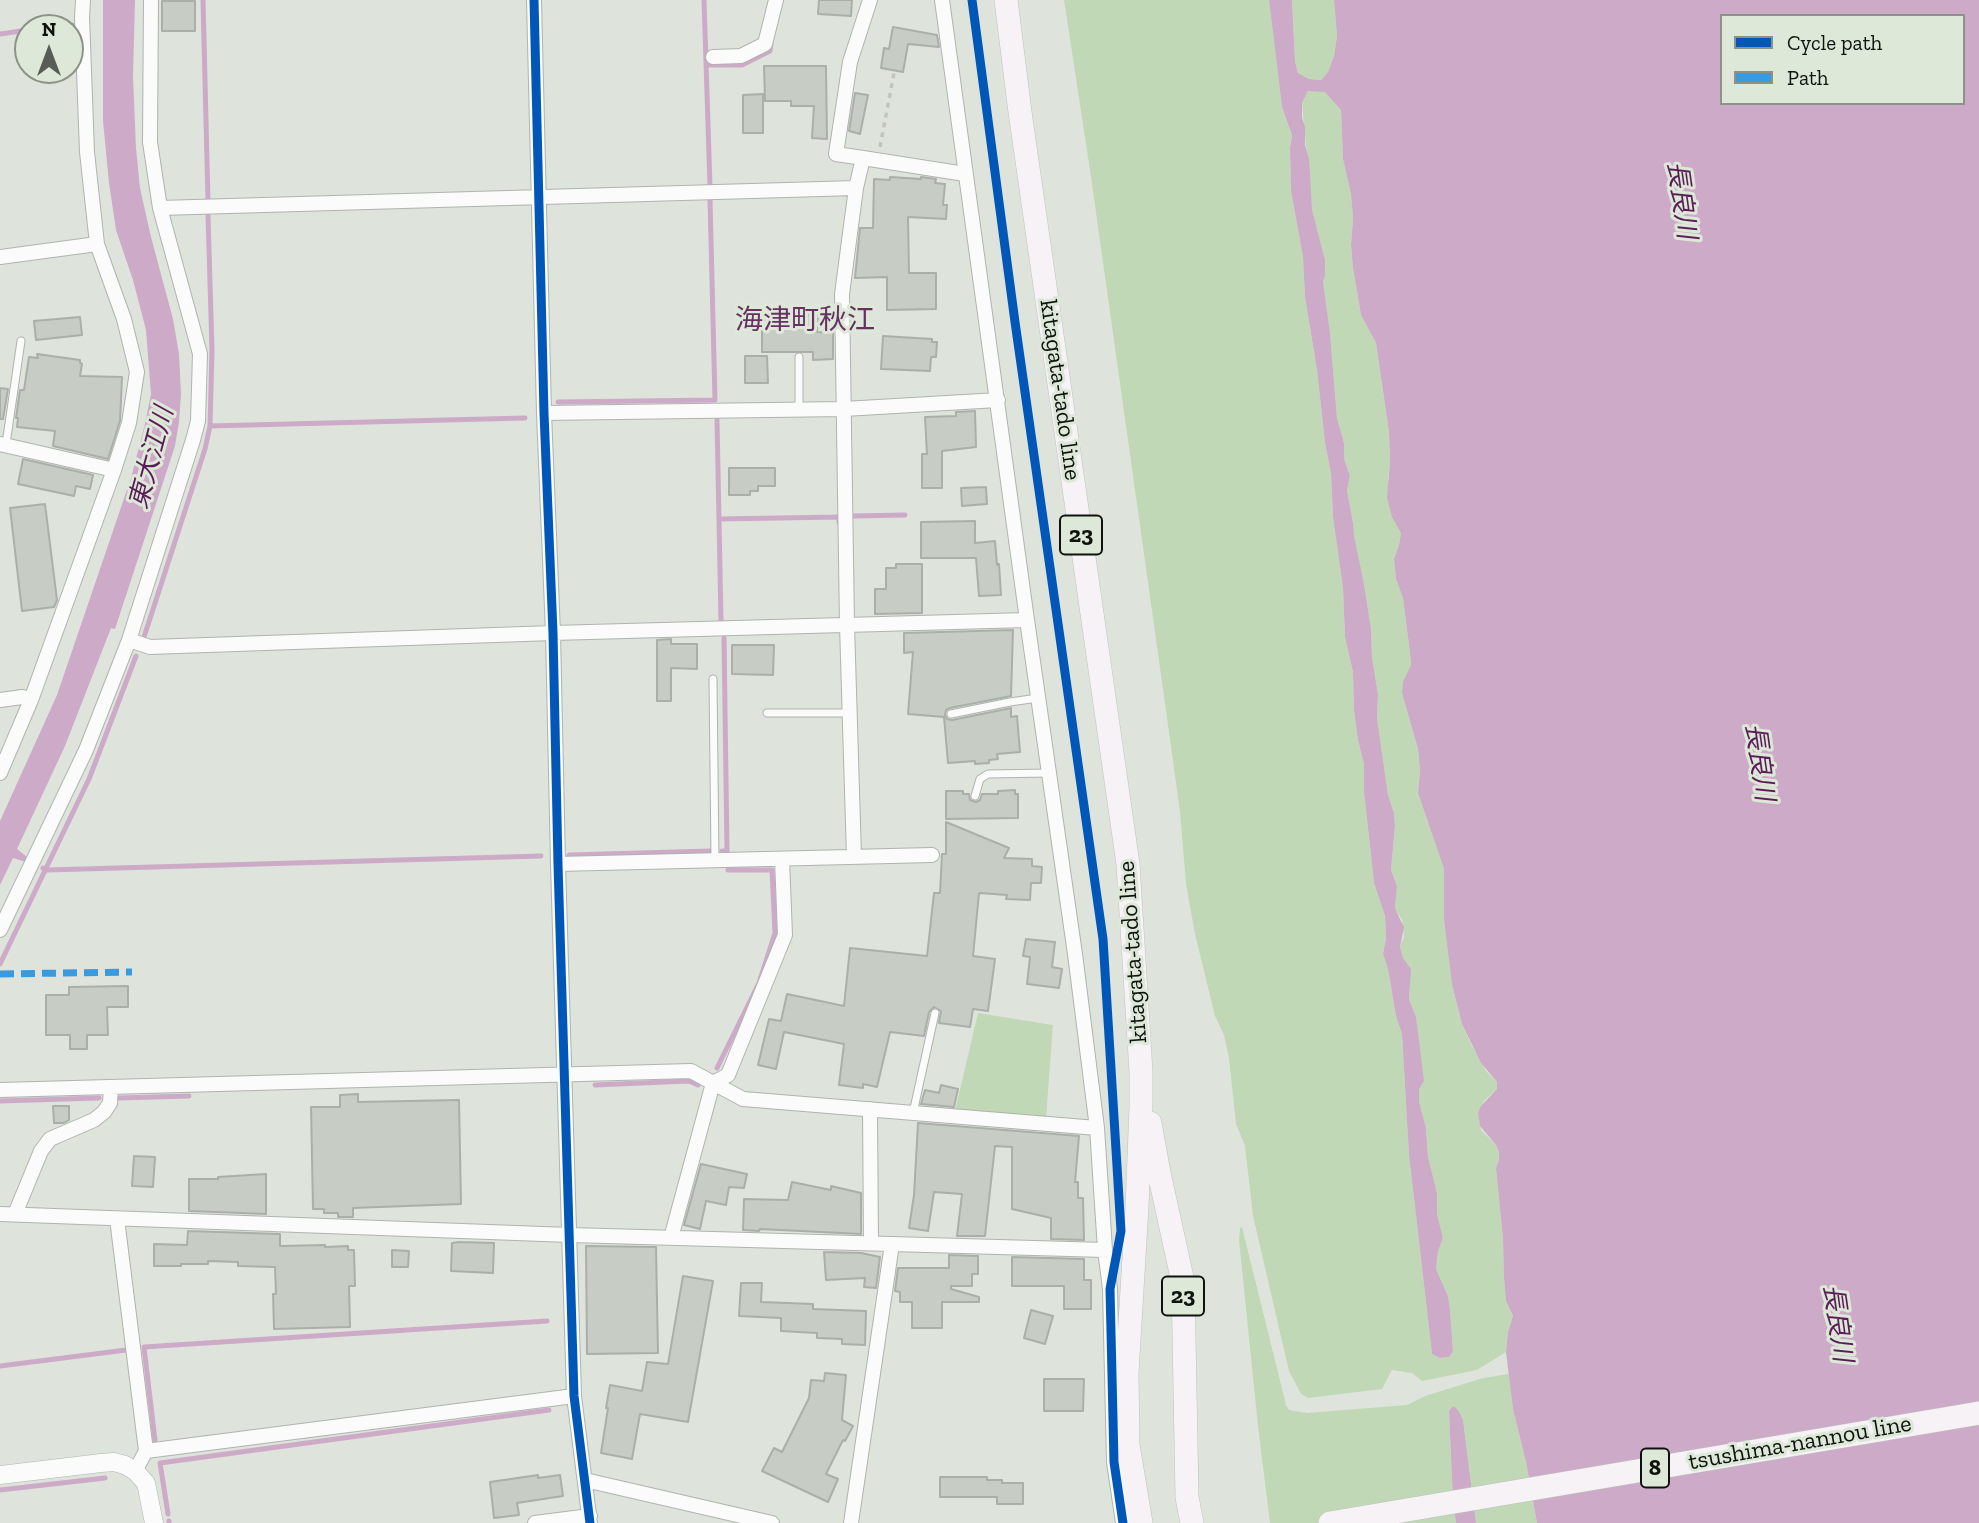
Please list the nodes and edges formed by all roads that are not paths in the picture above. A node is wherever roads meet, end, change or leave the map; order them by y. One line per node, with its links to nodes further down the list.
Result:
1 (83, 0): 14 (street)
2 (151, 0): 13 (street)
3 (534, 0): 12 (street)
4 (776, 0): 8 (street)
5 (870, 0): 9 (street)
6 (943, 0): 10 (street)
7 (1006, 0): 45 (main road, kitagata-tado line / 23)
8 (713, 57)
9 (863, 158): 10 (street); 11 (street)
10 (965, 174): 18 (street)
11 (856, 188): 12 (street); 19 (street)
12 (540, 198): 13 (street); 21 (street)
13 (160, 208): 27 (street)
14 (97, 244): 15 (street); 23 (street)
15 (0, 257)
16 (21, 341): 22 (lane)
17 (799, 357): 20 (lane)
18 (998, 400): 19 (street); 24 (street)
19 (844, 409): 20 (street); 25 (street)
20 (799, 410): 21 (street)
21 (544, 413): 26 (street)
22 (3, 444): 23 (street)
23 (114, 470): 31 (street)
24 (1027, 620): 25 (street); 29 (street)
25 (847, 625): 26 (street); 33 (street)
26 (553, 633): 27 (street); 42 (street)
27 (129, 640): 43 (street)
28 (713, 679): 41 (lane)
29 (1038, 698): 34 (lane); 36 (street)
30 (0, 700): 31 (street)
31 (31, 700): 35 (street)
32 (767, 713): 33 (lane)
33 (850, 713): 39 (street)
34 (951, 714)
35 (0, 772)
36 (1049, 773): 37 (lane); 52 (street)
37 (975, 796)
38 (932, 855): 39 (street)
39 (854, 857): 40 (street)
40 (782, 859): 41 (street); 47 (street)
41 (715, 860): 42 (street)
42 (558, 864): 46 (street)
43 (0, 930)
44 (935, 1013): 51 (lane)
45 (1141, 1072): 73 (main road); 74 (main road, 23)
46 (565, 1074): 47 (street); 48 (street); 56 (street)
47 (713, 1083): 50 (street); 57 (street)
48 (111, 1087): 49 (street); 54 (street)
49 (0, 1090)
50 (870, 1109): 51 (street); 58 (street)
51 (913, 1113): 52 (street)
52 (1097, 1128): 60 (street)
53 (0, 1214): 54 (street)
54 (15, 1214): 55 (street)
55 (117, 1219): 56 (street); 63 (street)
56 (570, 1235): 57 (street); 61 (street)
57 (671, 1238): 58 (street)
58 (871, 1243): 59 (street)
59 (892, 1244): 60 (street); 71 (street)
60 (1105, 1250): 72 (street)
61 (574, 1396): 63 (street); 66 (street)
62 (1979, 1413): 75 (main road, tsushima-nannou line / 8)
63 (146, 1451): 64 (street)
64 (135, 1471): 65 (street); 68 (street)
65 (0, 1475)
66 (585, 1480): 67 (street); 70 (street)
67 (590, 1519): 69 (street)
68 (154, 1523)
69 (535, 1523)
70 (772, 1523)
71 (850, 1523)
72 (1124, 1523)
73 (1141, 1523)
74 (1192, 1523)
75 (1330, 1523)

